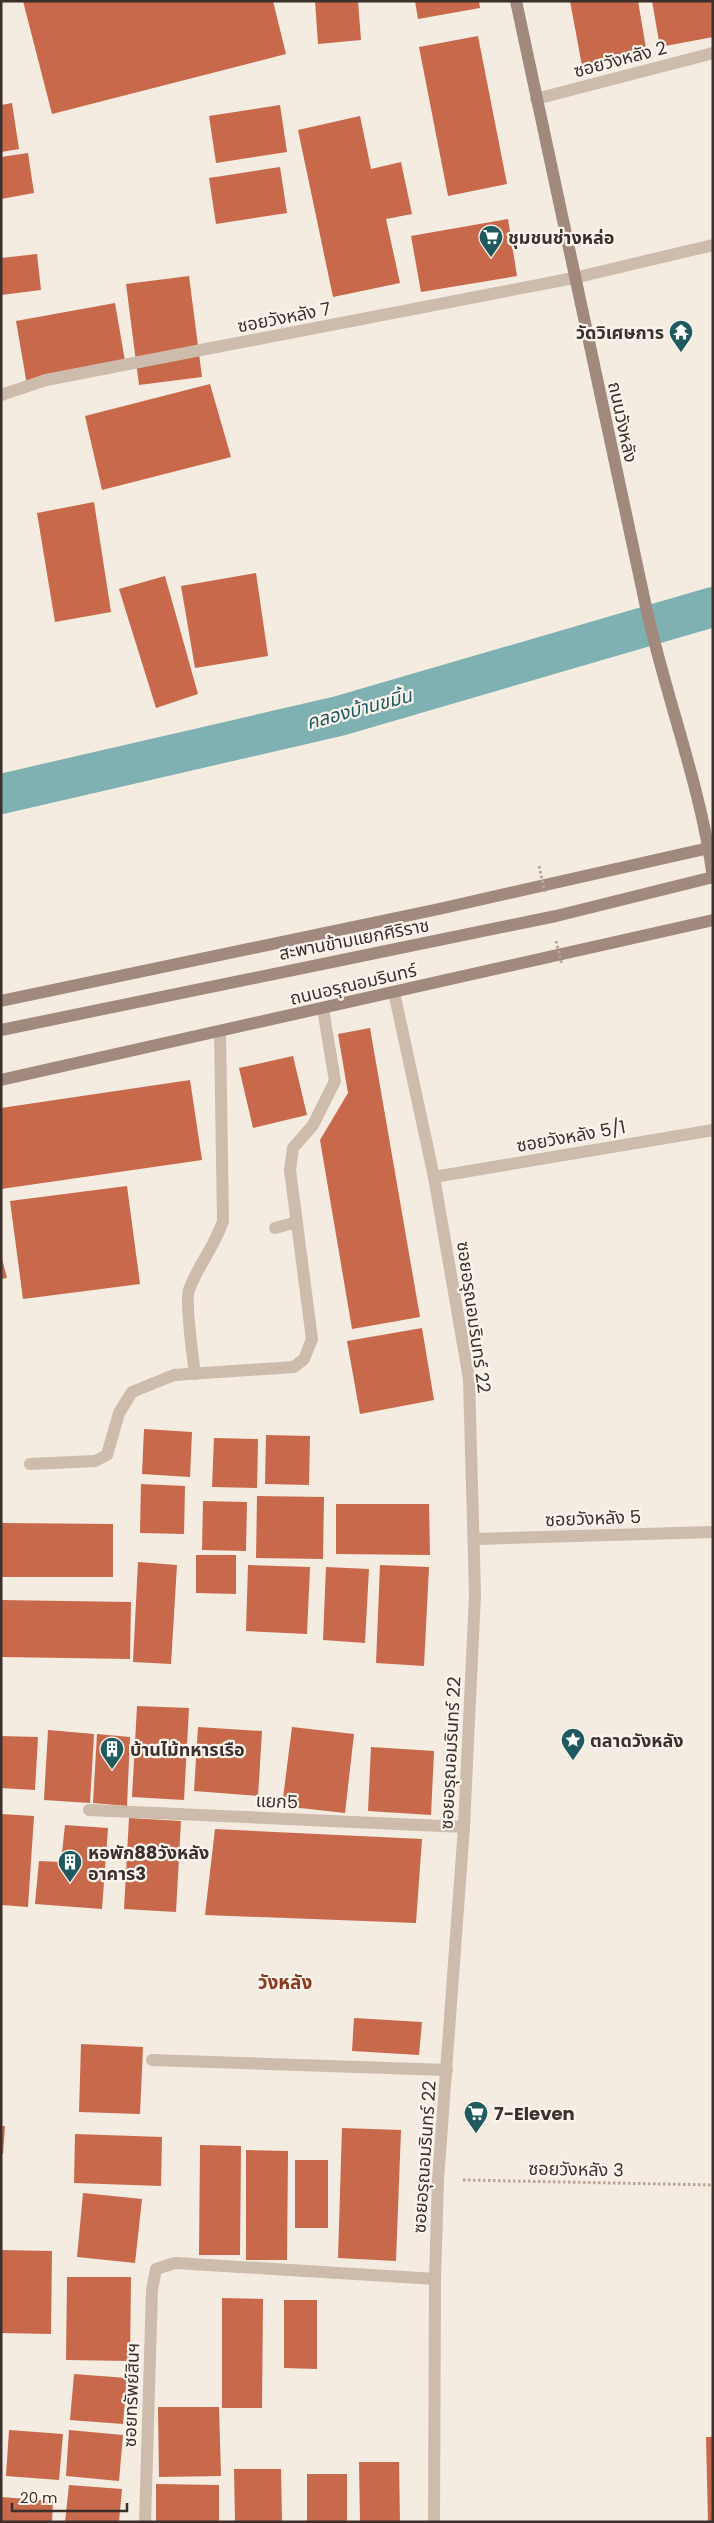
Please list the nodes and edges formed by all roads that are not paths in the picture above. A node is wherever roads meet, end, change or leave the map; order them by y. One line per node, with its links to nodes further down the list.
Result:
1 (516, 1): 3 (main road, ถนนวังหลัง)
2 (713, 53): 3 (street, ซอยวังหลัง 2)
3 (536, 99): 5 (main road, ถนนวังหลัง)
4 (713, 244): 5 (street, ซอยวังหลัง 7)
5 (574, 278): 6 (street, ซอยวังหลัง 7); 7 (main road, ถนนวังหลัง)
6 (1, 395)
7 (711, 847): 8 (main road, ถนนวังหลัง); 11 (main road)
8 (713, 877): 13 (main road, สะพานข้ามแยกศิริราช, bridge)
9 (713, 920): 10 (main road, ถนนอรุณอมรินทร์)
10 (394, 992): 12 (main road, ถนนอรุณอมรินทร์); 17 (street, ซอยอรุณอมรินทร์ 22)
11 (1, 1001)
12 (323, 1009): 14 (main road, ถนนอรุณอมรินทร์); 18 (street)
13 (1, 1030)
14 (220, 1032): 15 (main road, ถนนอรุณอมรินทร์); 20 (street)
15 (1, 1080)
16 (713, 1130): 17 (street, ซอยวังหลัง 5/1)
17 (434, 1177): 23 (street, ซอยอรุณอมรินทร์ 22)
18 (297, 1222): 19 (street); 20 (street)
19 (275, 1228)
20 (195, 1374): 21 (street)
21 (30, 1464)
22 (713, 1532): 23 (street, ซอยวังหลัง 5)
23 (474, 1539): 25 (street, ซอยอรุณอมรินทร์ 22)
24 (90, 1810): 25 (street, แยก5)
25 (464, 1827): 27 (street, ซอยอรุณอมรินทร์ 22)
26 (152, 2060): 27 (street)
27 (447, 2070): 28 (street, ซอยอรุณอมรินทร์ 22)
28 (435, 2279): 29 (street, ซอยทรัพย์สินฯ); 30 (street, ซอยอรุณอมรินทร์ 22)
29 (145, 2522)
30 (434, 2522)

